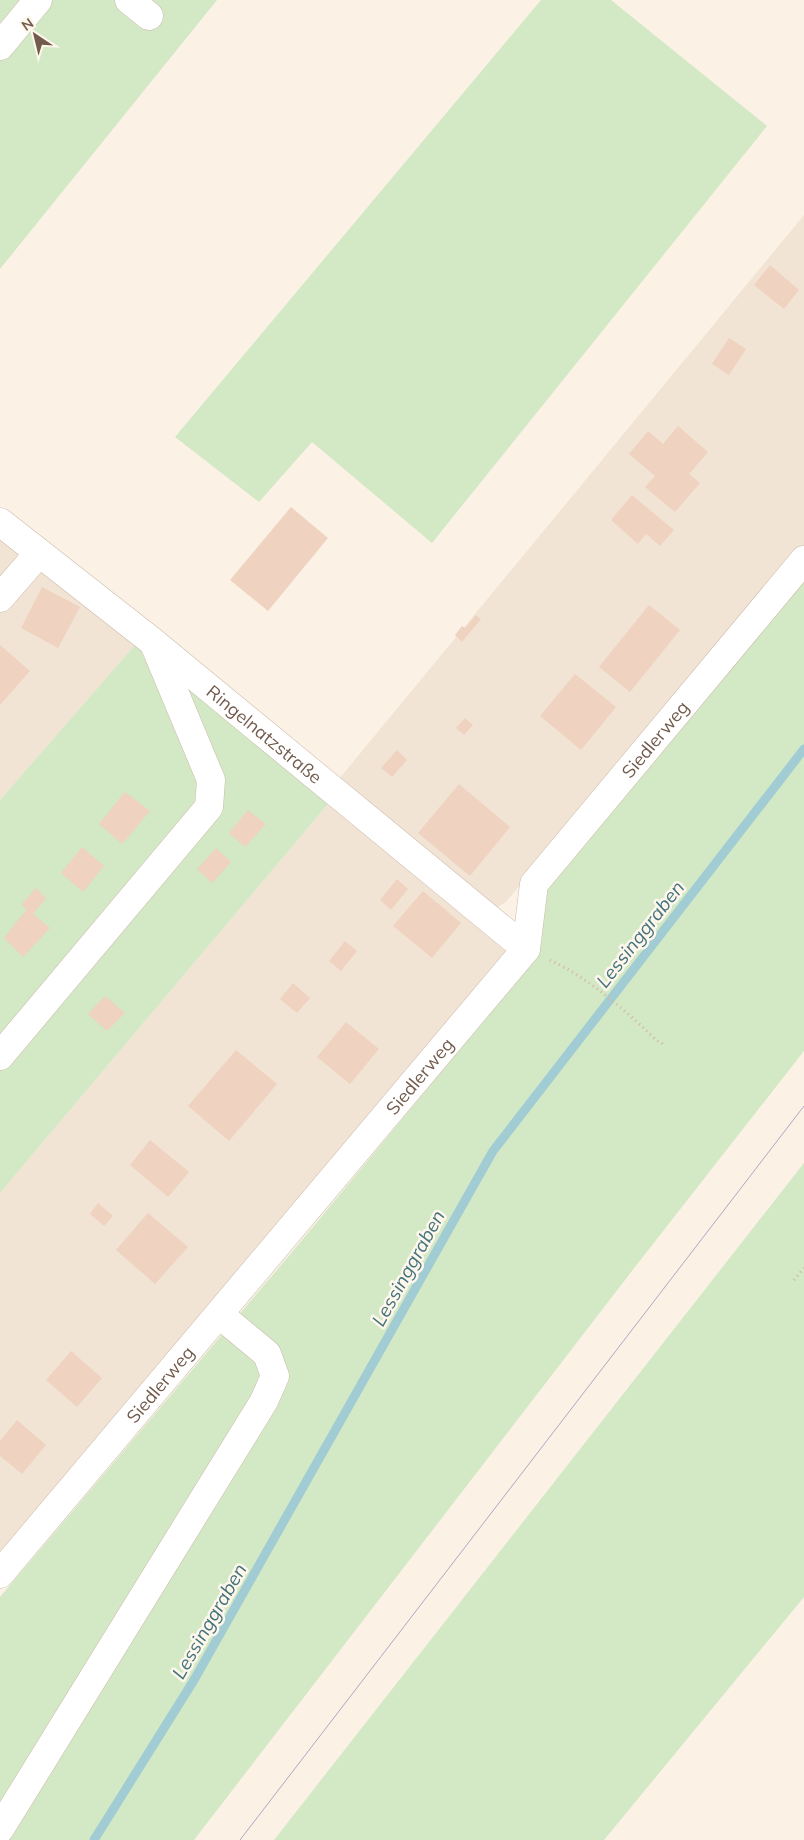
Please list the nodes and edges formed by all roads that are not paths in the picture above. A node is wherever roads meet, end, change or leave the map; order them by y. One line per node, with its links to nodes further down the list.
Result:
1 (38, 0): 2 (street)
2 (0, 46)
3 (0, 522): 4 (street, Ringelnatzstraße)
4 (40, 553): 6 (street); 7 (street, Ringelnatzstraße)
5 (804, 560): 8 (street, Siedlerweg)
6 (0, 598)
7 (153, 642): 8 (street, Ringelnatzstraße); 9 (street)
8 (526, 948): 10 (street, Siedlerweg)
9 (0, 1056)
10 (220, 1315): 11 (street, Siedlerweg); 12 (street)
11 (0, 1574)
12 (0, 1829)

